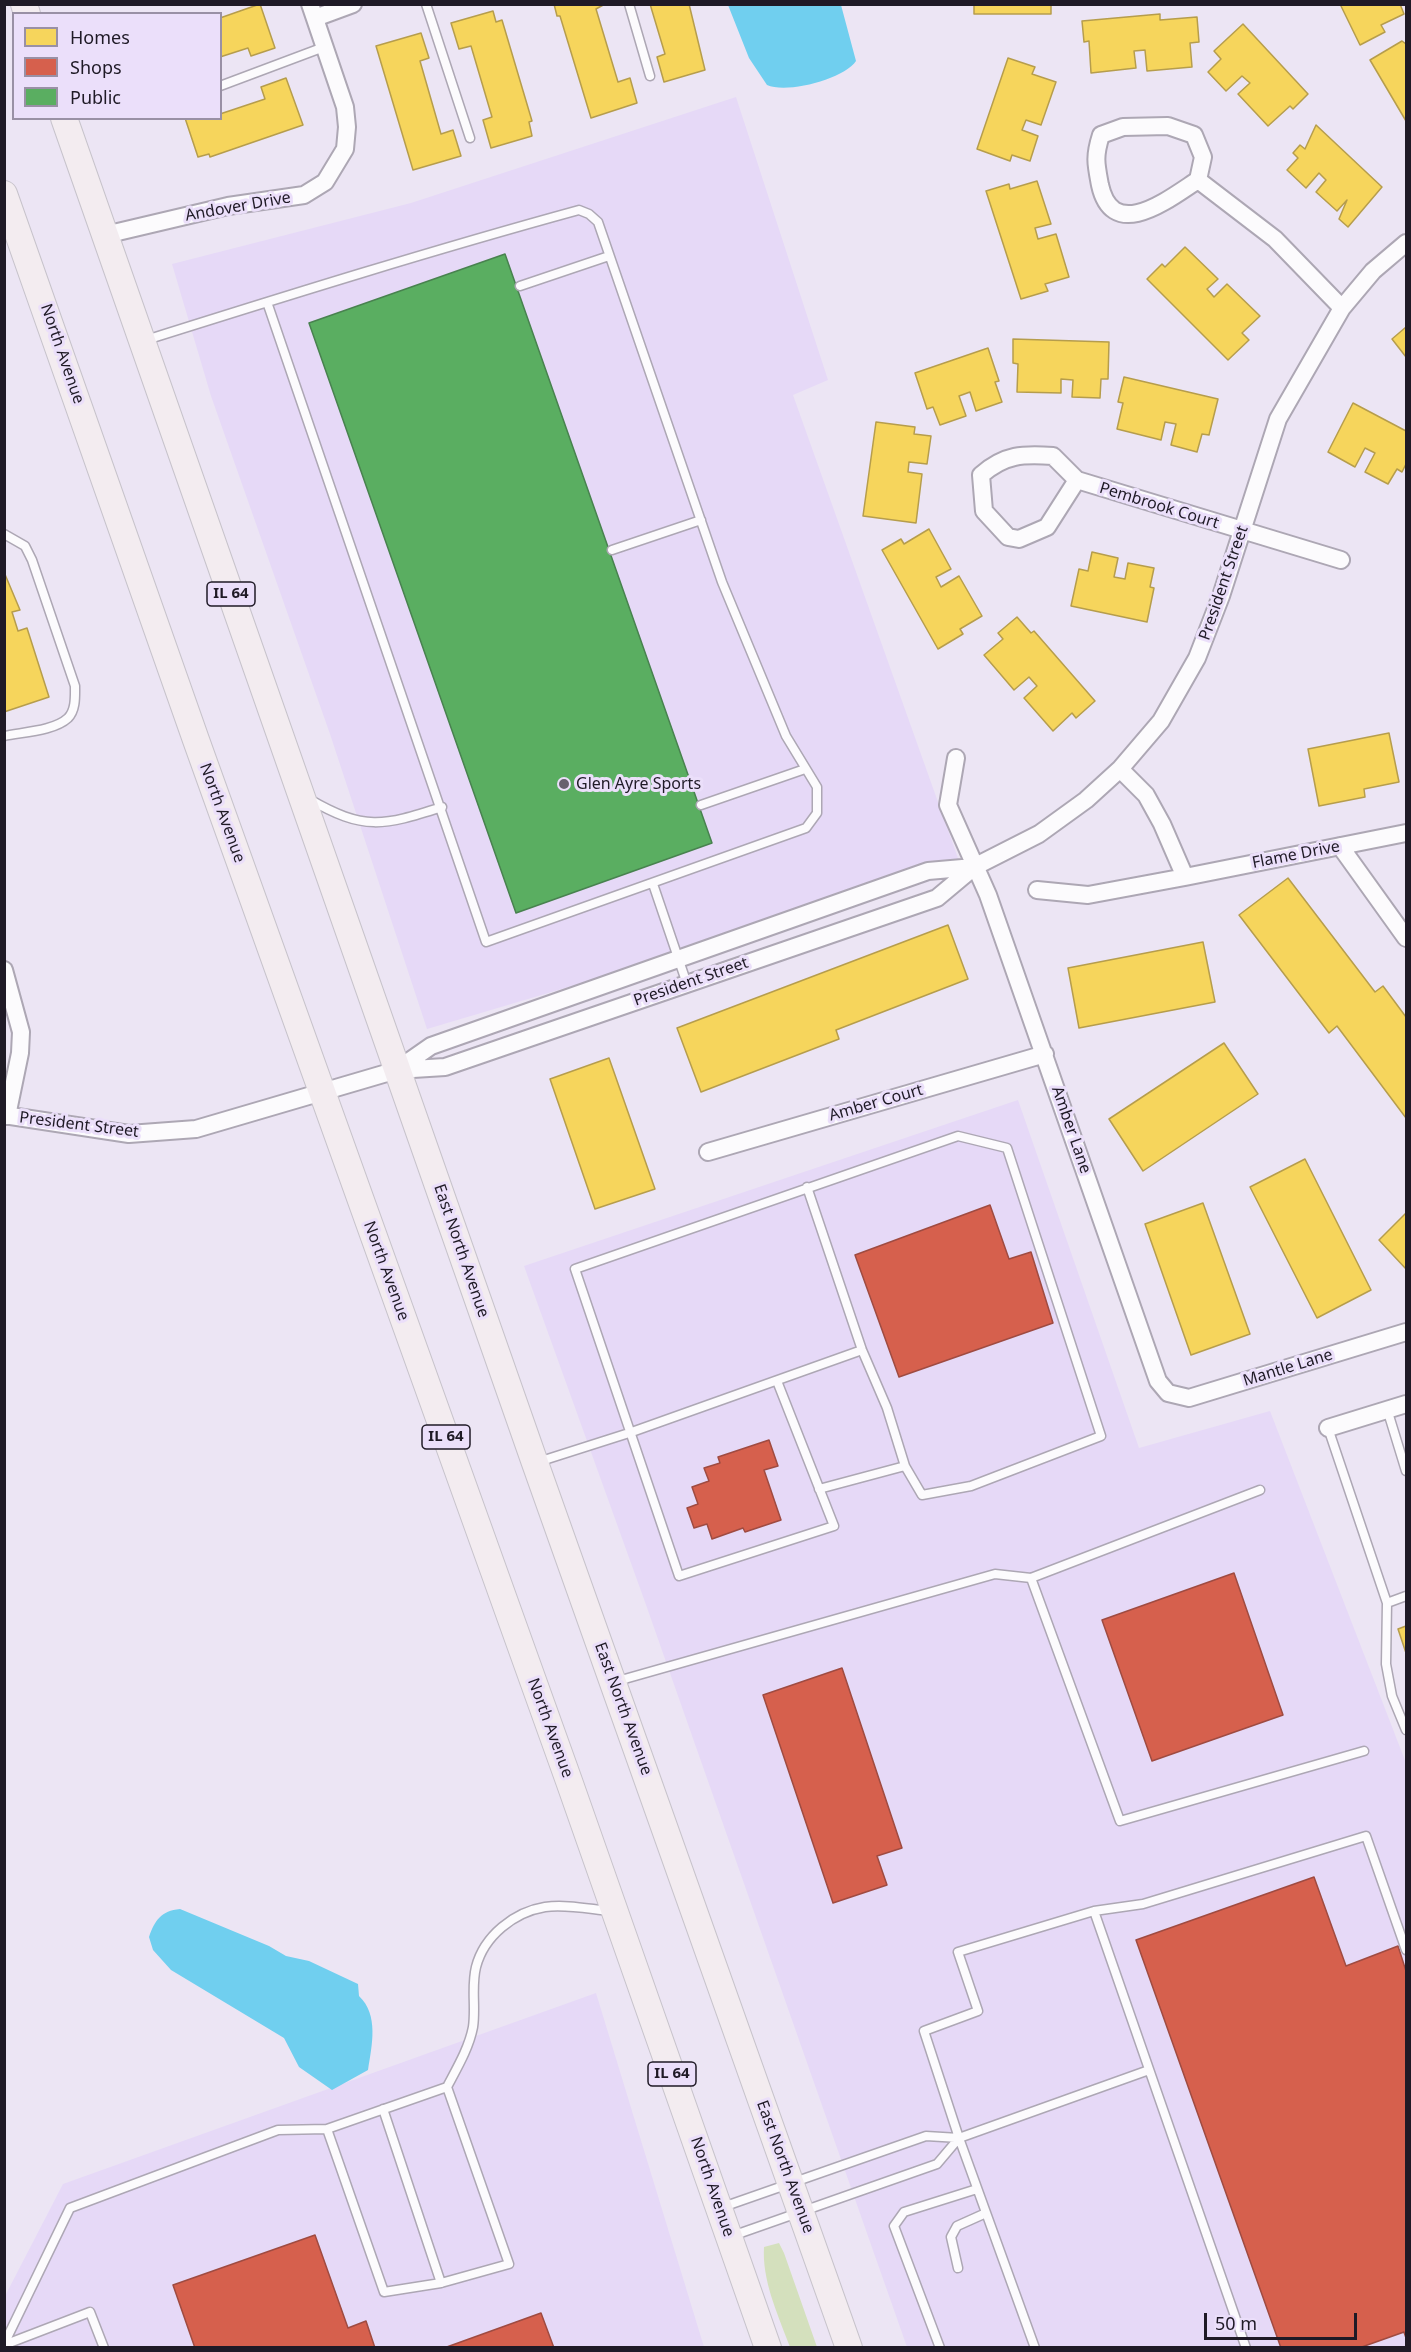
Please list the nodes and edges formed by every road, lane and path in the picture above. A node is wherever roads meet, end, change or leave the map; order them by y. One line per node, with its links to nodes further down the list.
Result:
1 (353, 4): 4 (street)
2 (426, 4): 9 (lane)
3 (629, 4): 6 (lane)
4 (312, 11): 5 (street, Andover Drive)
5 (324, 47): 7 (lane); 12 (street, Andover Drive)
6 (650, 76)
7 (222, 85)
8 (65, 120): 12 (main road, IL 64)
9 (470, 138)
10 (1198, 180): 10 (street); 17 (street)
11 (5, 200): 44 (main road, North Avenue / IL 64)
12 (105, 235): 18 (main road, IL 64)
13 (1407, 243): 17 (street, President Street)
14 (609, 256): 15 (lane); 16 (lane); 20 (lane)
15 (520, 286)
16 (267, 302): 18 (lane); 31 (lane)
17 (1342, 308): 21 (street, President Street)
18 (142, 341): 29 (main road, IL 64)
19 (1077, 480): 19 (street, Pembrook Court); 21 (street, Pembrook Court)
20 (701, 520): 23 (lane); 27 (lane)
21 (1241, 532): 24 (street, Pembrook Court); 28 (street, President Street)
22 (4, 534): 25 (lane)
23 (612, 550)
24 (1341, 560)
25 (4, 736)
26 (956, 758): 34 (street, Amber Lane)
27 (805, 769): 30 (lane); 36 (lane)
28 (1120, 769): 34 (street, President Street); 35 (street)
29 (301, 794): 31 (lane); 43 (main road, IL 64)
30 (701, 806)
31 (442, 807): 36 (lane)
32 (1407, 833): 33 (street, Flame Drive)
33 (1340, 846): 35 (street, Flame Drive); 38 (street)
34 (974, 867): 39 (street, President Street); 41 (street, President Street); 42 (street, Amber Lane)
35 (1185, 877): 37 (street, Flame Drive)
36 (653, 884): 39 (lane)
37 (1037, 890)
38 (1407, 938)
39 (678, 958): 41 (lane); 43 (street, President Street)
40 (4, 970): 45 (street)
41 (687, 984): 43 (street, President Street)
42 (1045, 1054): 46 (street, Amber Court); 51 (street, Amber Lane)
43 (398, 1070): 44 (street, President Street); 56 (main road, East North Avenue / IL 64)
44 (322, 1092): 45 (street, President Street); 67 (main road, North Avenue / IL 64)
45 (6, 1115)
46 (708, 1152)
47 (807, 1187): 49 (lane); 55 (lane); 57 (lane)
48 (1407, 1332): 51 (street, Mantle Lane)
49 (862, 1350): 50 (lane); 57 (lane)
50 (777, 1381): 55 (lane); 59 (lane)
51 (1168, 1393)
52 (1407, 1404): 53 (street)
53 (1387, 1409): 54 (street); 58 (lane)
54 (1328, 1428): 63 (lane)
55 (629, 1433): 56 (lane); 59 (lane)
56 (535, 1463): 64 (main road, East North Avenue / IL 64)
57 (905, 1466): 59 (lane)
58 (1407, 1471)
59 (819, 1490)
60 (1260, 1490): 61 (lane)
61 (1031, 1578): 64 (lane); 66 (lane)
62 (1407, 1596): 63 (lane)
63 (1387, 1603): 65 (lane)
64 (614, 1682): 75 (main road, East North Avenue / IL 64)
65 (1407, 1730)
66 (1364, 1751)
67 (615, 1911): 71 (lane); 77 (main road, North Avenue / IL 64)
68 (1094, 1911): 69 (lane); 70 (lane); 74 (lane)
69 (1407, 1950)
70 (1149, 2070): 74 (lane); 89 (lane)
71 (447, 2087): 72 (lane); 82 (lane)
72 (383, 2109): 73 (lane); 82 (lane)
73 (327, 2129): 82 (lane); 83 (lane)
74 (959, 2138): 75 (lane); 76 (lane); 78 (lane)
75 (790, 2182): 77 (lane); 78 (main road, East North Avenue / IL 64)
76 (977, 2189): 79 (lane); 87 (lane)
77 (719, 2208): 80 (main road, North Avenue / IL 64)
78 (802, 2213): 80 (lane); 86 (main road, East North Avenue / IL 64)
79 (986, 2213): 81 (lane); 88 (lane)
80 (729, 2237): 85 (main road, North Avenue / IL 64)
81 (958, 2268)
82 (441, 2283)
83 (4, 2344): 84 (lane)
84 (104, 2348)
85 (768, 2348)
86 (849, 2348)
87 (940, 2348)
88 (1035, 2348)
89 (1245, 2348)

